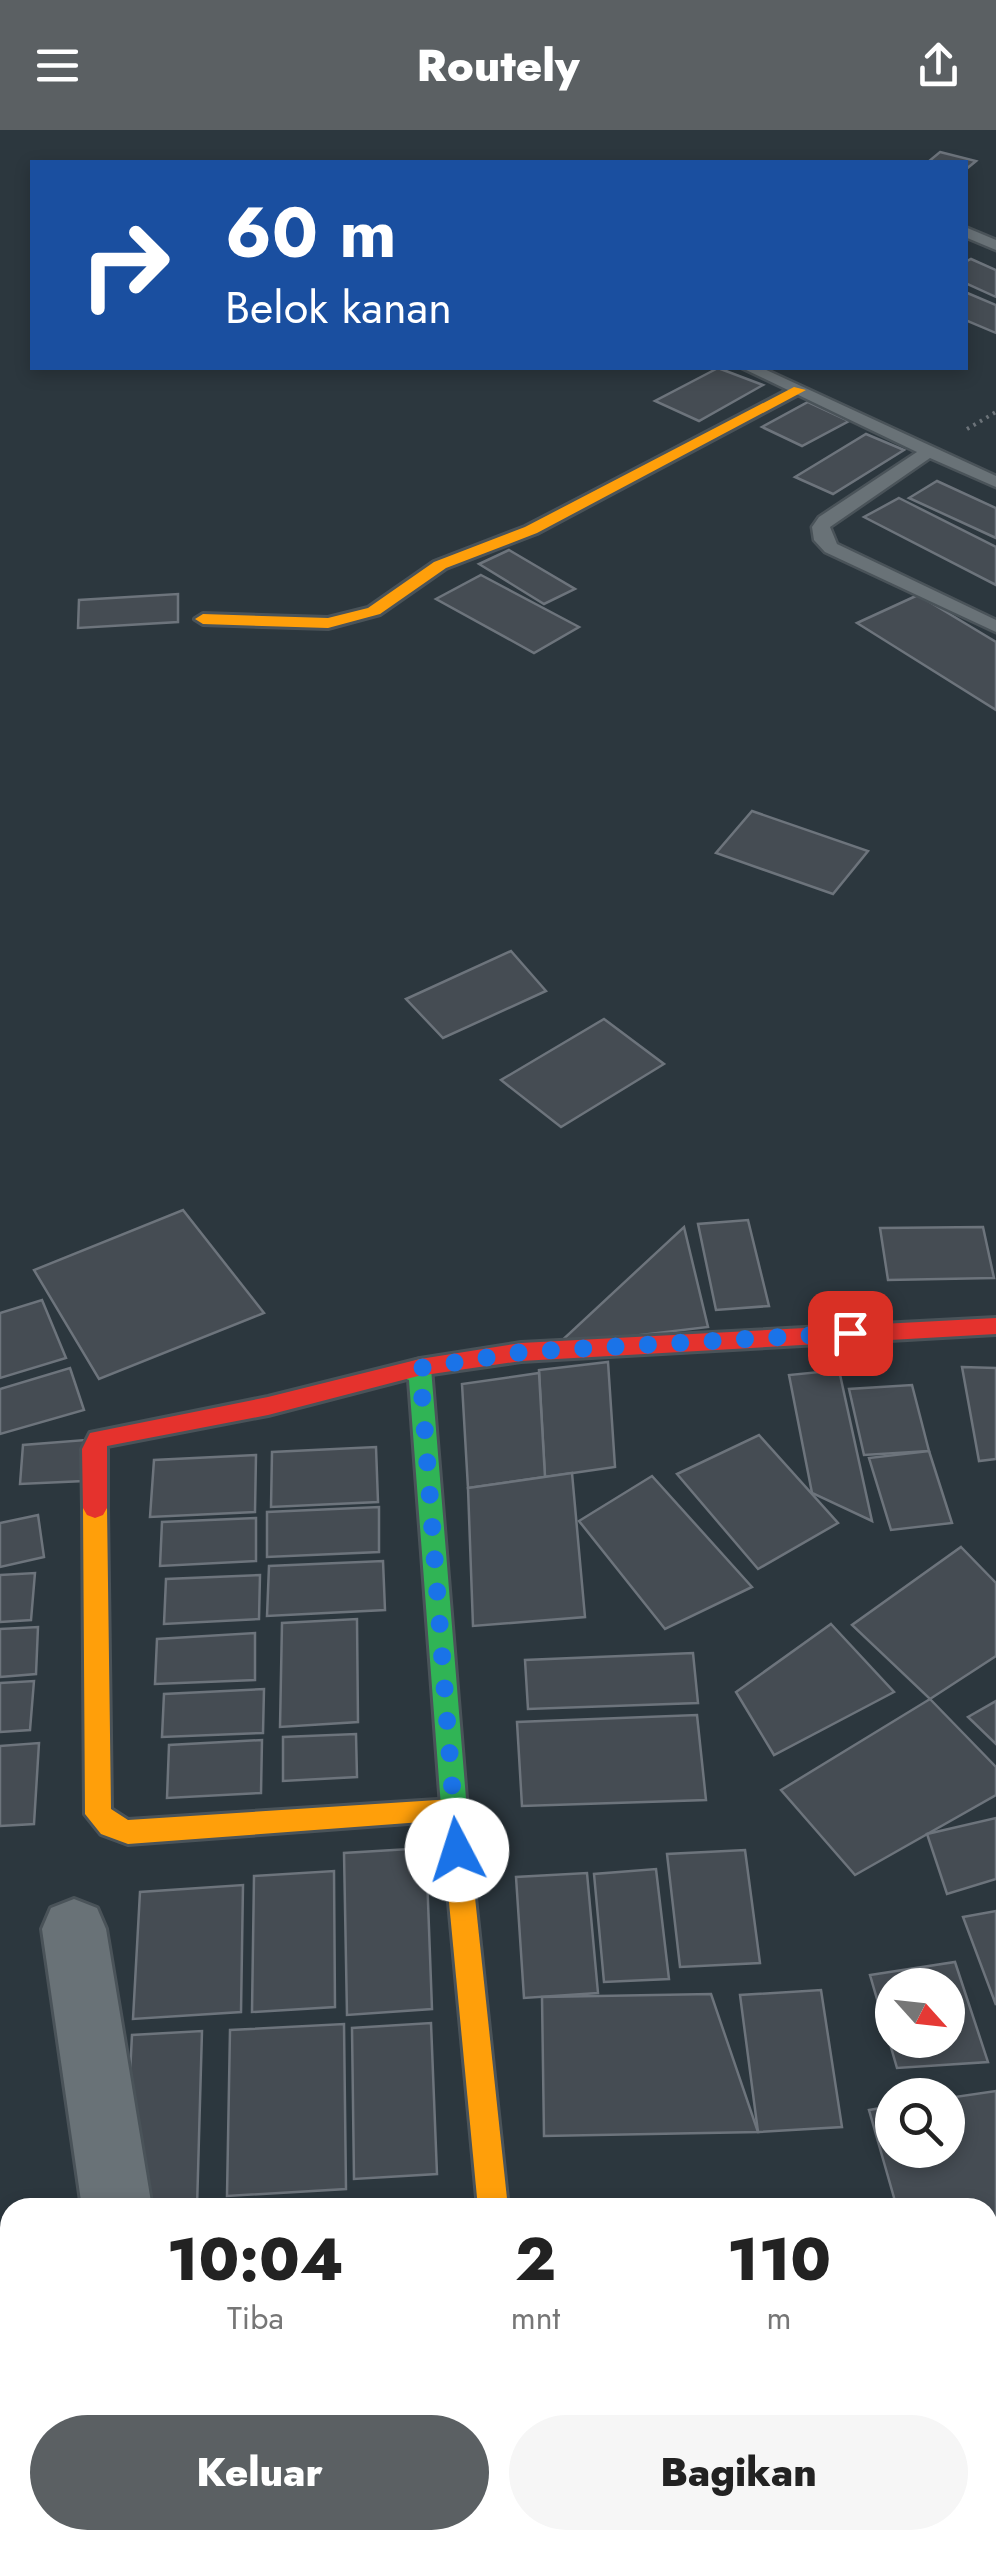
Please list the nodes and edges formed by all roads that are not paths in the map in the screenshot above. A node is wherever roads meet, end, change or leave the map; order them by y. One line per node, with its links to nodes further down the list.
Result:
1 (968, 232): 2 (lane)
2 (996, 246)
3 (754, 370): 4 (lane)
4 (799, 390): 5 (lane); 7 (street)
5 (931, 450): 6 (lane); 8 (lane)
6 (996, 482)
7 (204, 620)
8 (996, 627)
9 (996, 1326): 10 (street)
10 (420, 1368): 11 (street); 11 (street)
11 (453, 1810): 14 (street)
12 (74, 1929): 13 (street)
13 (114, 2198)
14 (491, 2198)

